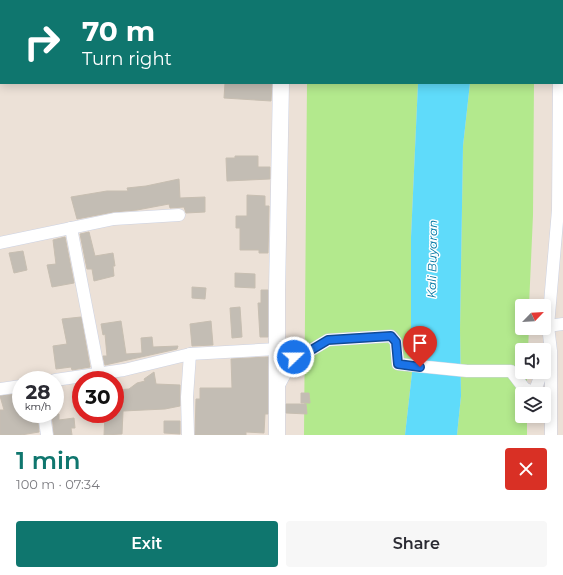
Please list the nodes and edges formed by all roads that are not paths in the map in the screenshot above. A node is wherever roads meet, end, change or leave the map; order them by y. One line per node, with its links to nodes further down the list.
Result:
1 (280, 84): 9 (street)
2 (559, 84): 6 (street)
3 (179, 214): 4 (street)
4 (71, 228): 5 (street); 11 (street)
5 (0, 244)
6 (550, 299)
7 (563, 324): 8 (street)
8 (551, 326)
9 (277, 349): 10 (street); 14 (street)
10 (190, 354): 12 (street); 20 (street)
11 (99, 371)
12 (112, 371)
13 (12, 387): 16 (street)
14 (278, 387): 15 (street); 21 (street)
15 (523, 387)
16 (0, 389)
17 (45, 423): 19 (street)
18 (550, 423): 22 (street)
19 (47, 435)
20 (188, 435)
21 (278, 435)
22 (551, 435)

